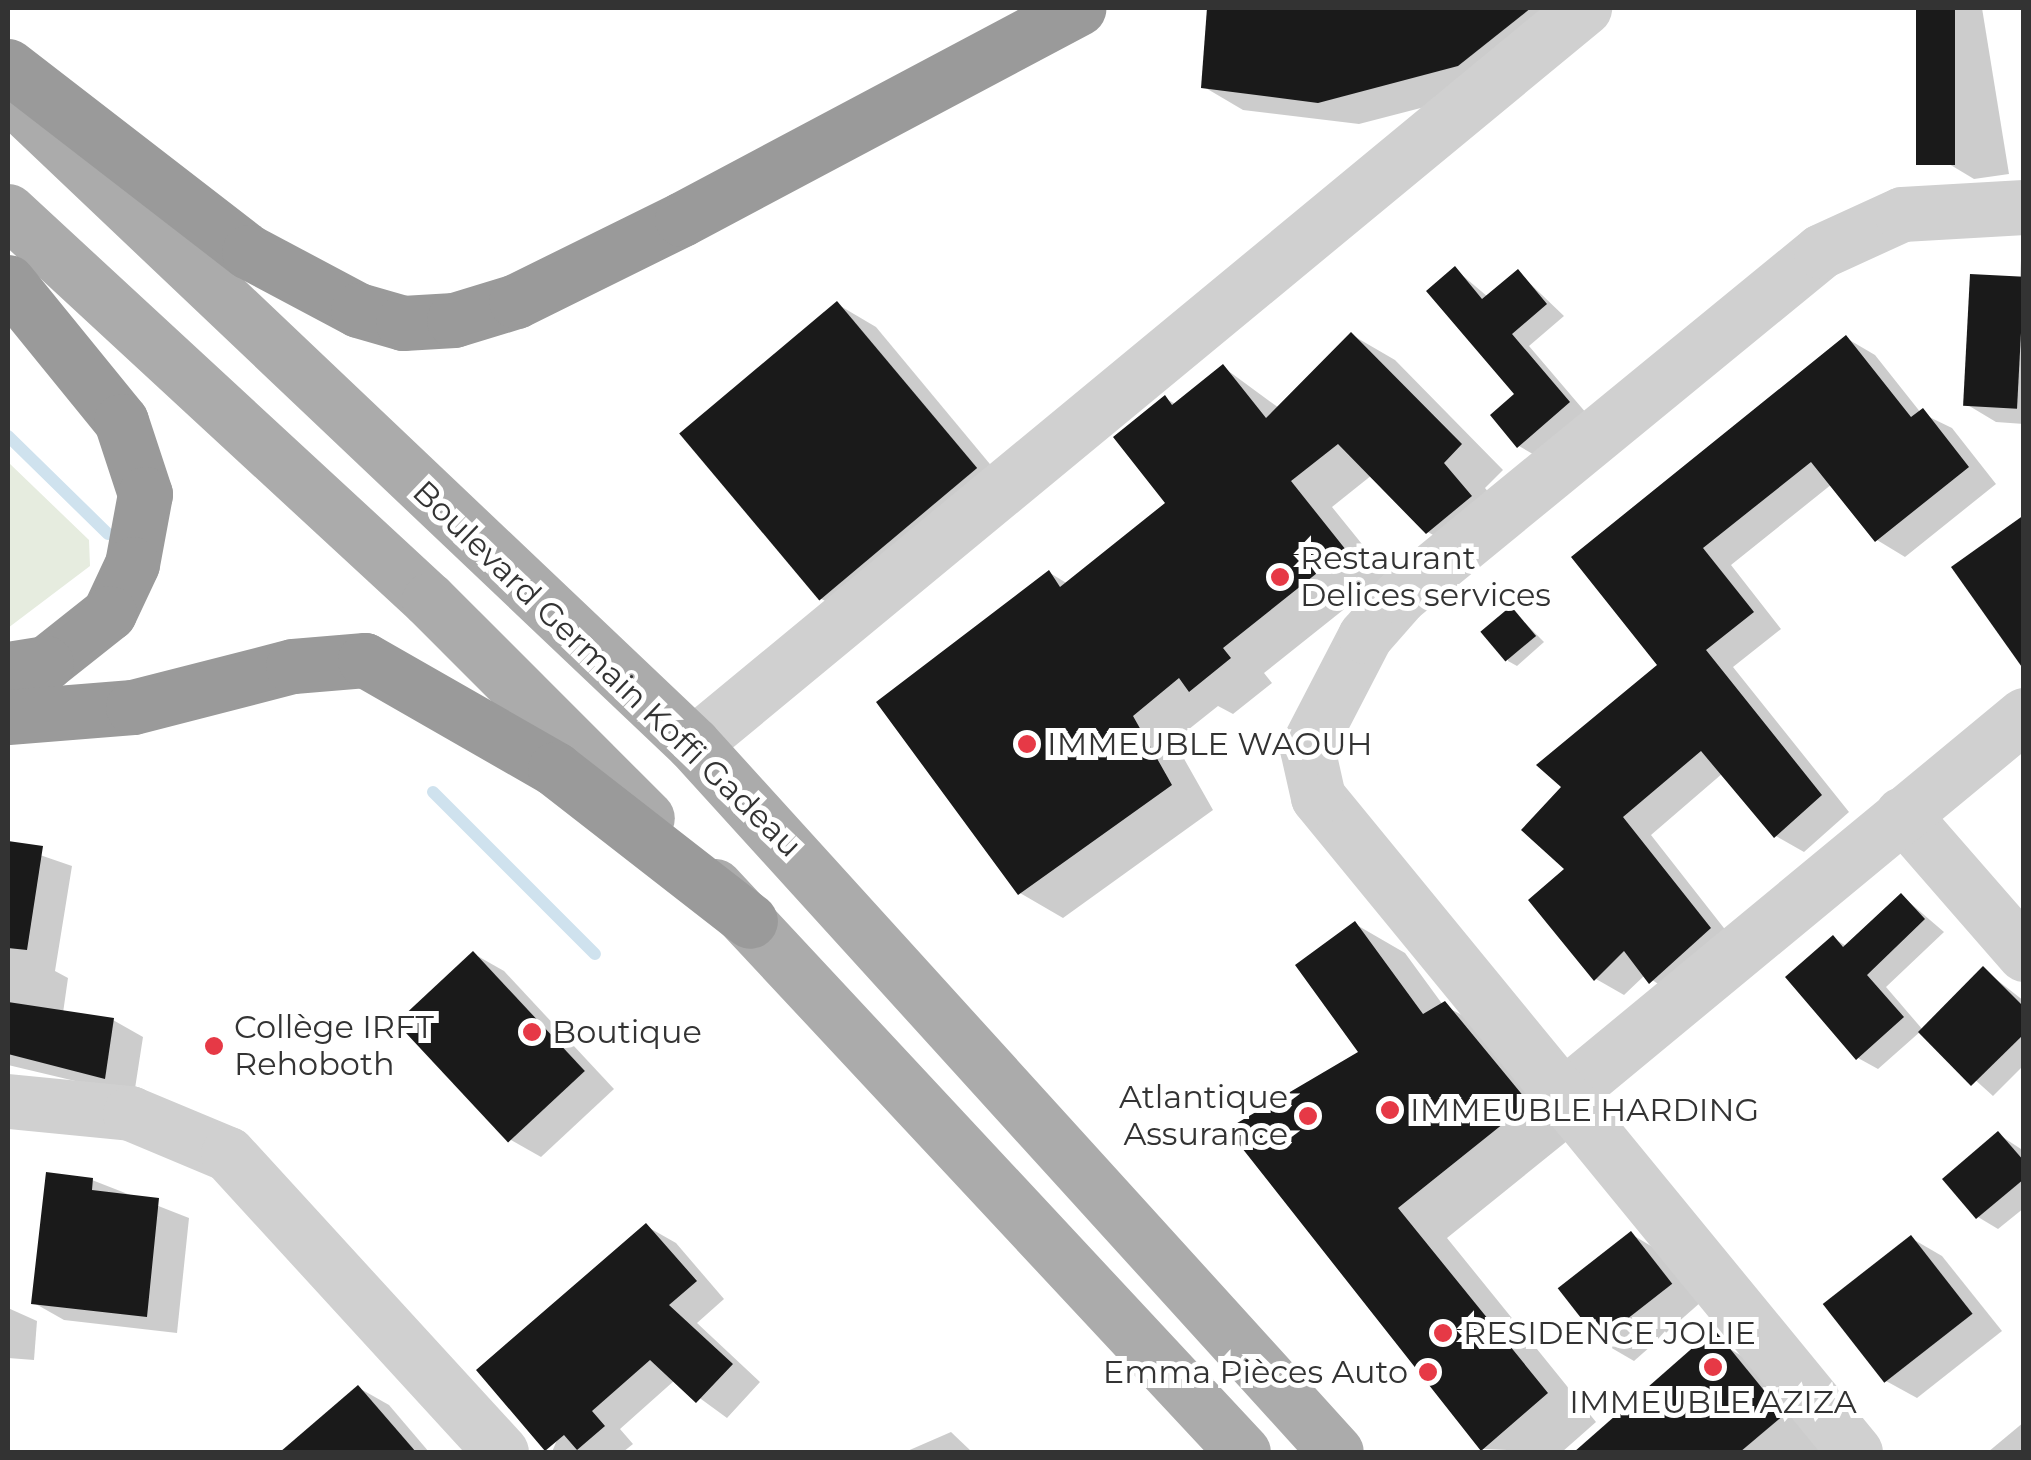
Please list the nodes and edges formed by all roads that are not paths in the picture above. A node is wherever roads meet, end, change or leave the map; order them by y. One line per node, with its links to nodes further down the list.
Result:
1 (1078, 8): 3 (highway)
2 (1584, 8): 11 (street)
3 (8, 66)
4 (8, 94): 11 (main road, Boulevard Germain Koffi Gadeau)
5 (2024, 207): 15 (street)
6 (8, 211): 13 (main road)
7 (8, 282): 8 (highway)
8 (8, 669)
9 (2024, 715): 12 (street)
10 (8, 717): 13 (highway)
11 (692, 744): 19 (main road, Boulevard Germain Koffi Gadeau)
12 (1902, 814): 14 (street); 15 (street)
13 (750, 922): 18 (main road)
14 (2024, 954)
15 (1563, 1096): 20 (street)
16 (8, 1101): 17 (street)
17 (501, 1452)
18 (1242, 1452)
19 (1336, 1452)
20 (1855, 1452)

